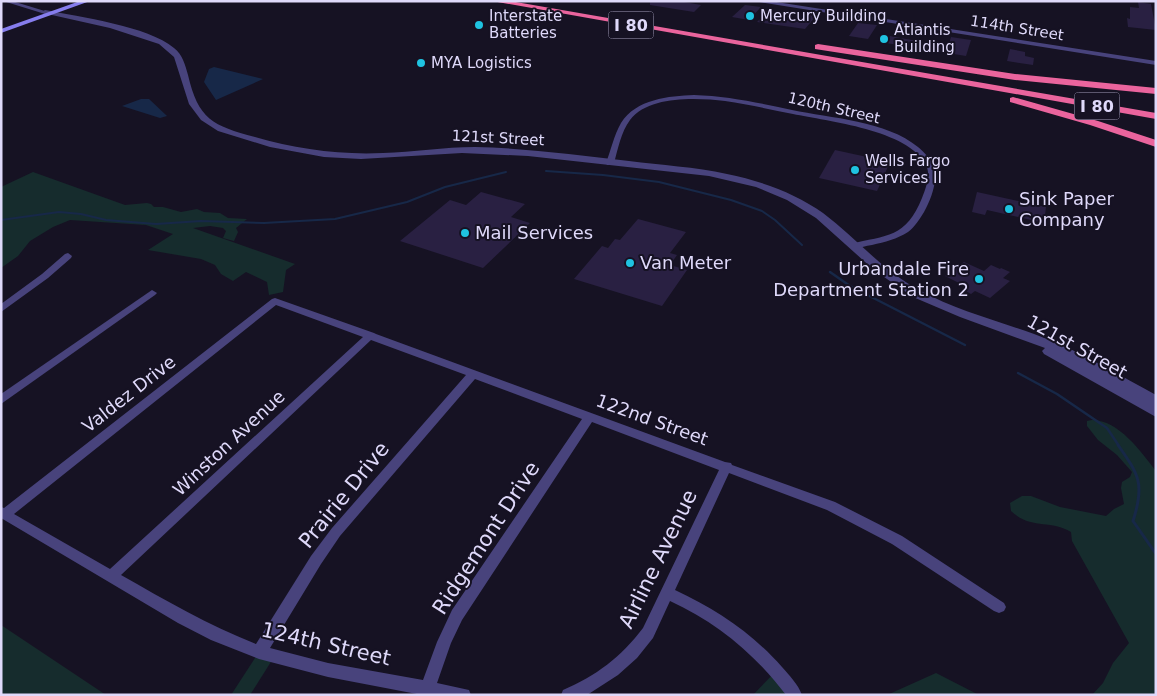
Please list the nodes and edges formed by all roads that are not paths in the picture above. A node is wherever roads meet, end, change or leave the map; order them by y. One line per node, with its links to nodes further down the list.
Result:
1 (5, 1): 7 (street, 121st Street)
2 (78, 1): 7 (main road)
3 (87, 1): 7 (main road)
4 (496, 1): 10 (highway, I 80)
5 (531, 1): 8 (highway, I 80)
6 (756, 1): 11 (street, 114th Street)
7 (48, 13): 9 (main road); 16 (street, 121st Street)
8 (633, 19): 12 (highway); 13 (highway, I 80)
9 (1, 29)
10 (814, 57): 14 (highway, I 80); 15 (highway)
11 (1156, 63)
12 (1156, 91)
13 (1156, 108)
14 (1156, 116)
15 (1156, 144)
16 (610, 162): 17 (street, 121st Street); 17 (street, 120th Street)
17 (854, 246): 22 (street, 121st Street)
18 (68, 256): 21 (street)
19 (152, 293): 25 (street)
20 (276, 301): 23 (street, 122nd Street); 30 (street, Valdez Drive)
21 (1, 309)
22 (1006, 330): 26 (street, 121st Street); 27 (street, 121st Street)
23 (371, 335): 24 (street, 122nd Street); 31 (street, Winston Avenue)
24 (474, 373): 28 (street, 122nd Street); 34 (street, Prairie Drive)
25 (1, 400)
26 (1156, 400)
27 (1156, 412)
28 (590, 416): 29 (street, 122nd Street); 35 (street, Ridgemont Drive)
29 (727, 466): 32 (street, Airline Avenue); 33 (street, 122nd Street)
30 (3, 513): 31 (street, 124th Street)
31 (111, 576): 34 (street, 124th Street)
32 (668, 593): 37 (street, Airline Avenue); 38 (street)
33 (999, 607)
34 (258, 652): 35 (street, 124th Street)
35 (428, 688): 36 (street)
36 (464, 695)
37 (568, 695)
38 (795, 695)

